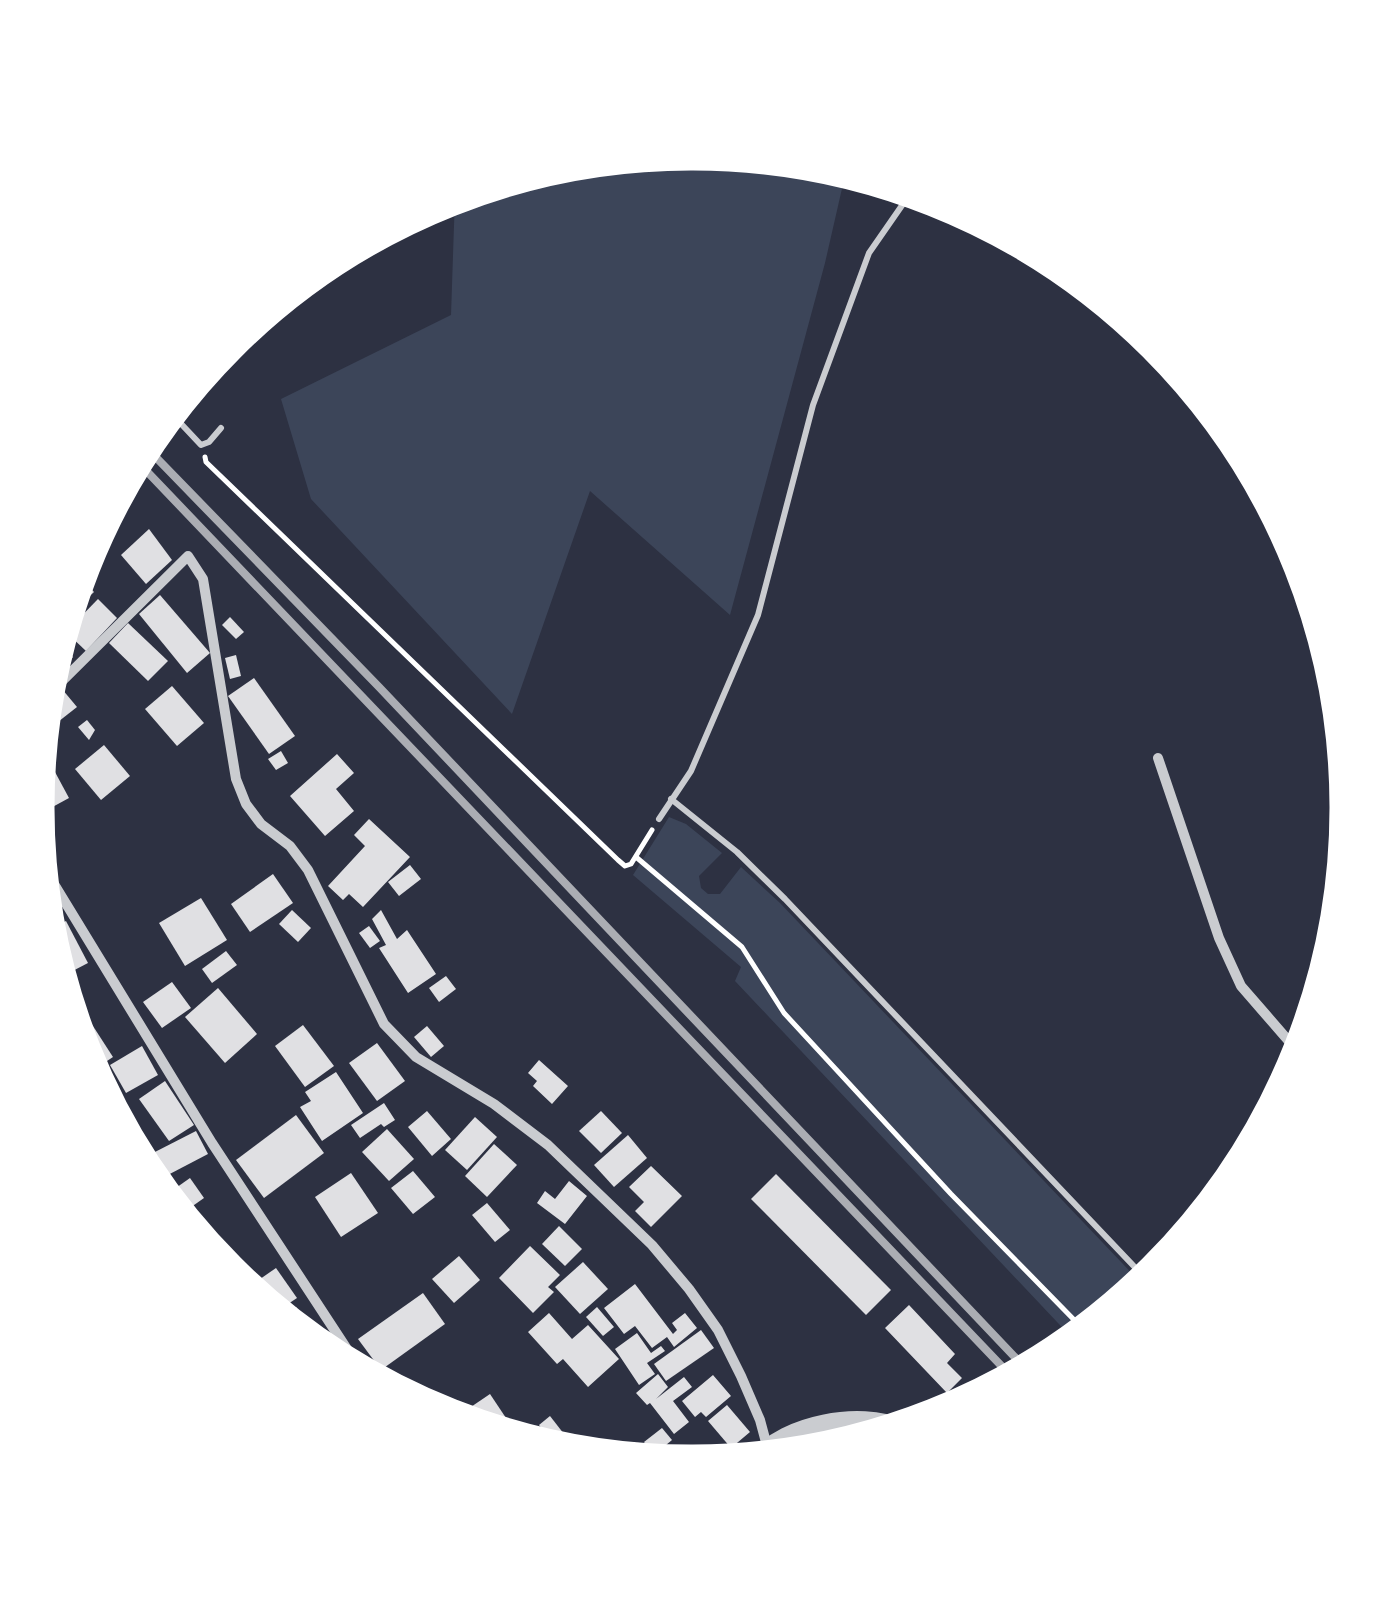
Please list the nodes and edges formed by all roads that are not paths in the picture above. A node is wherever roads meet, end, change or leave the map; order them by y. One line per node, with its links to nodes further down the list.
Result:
1 (903, 204): 6 (lane)
2 (181, 424): 3 (lane)
3 (221, 428)
4 (66, 677): 19 (street)
5 (1158, 758): 10 (street)
6 (670, 799): 7 (lane); 11 (lane)
7 (658, 818)
8 (58, 889): 9 (street)
9 (60, 892): 12 (street)
10 (1288, 1040)
11 (1136, 1268)
12 (343, 1343)
13 (873, 1420): 14 (street)
14 (816, 1426): 15 (street); 16 (lane)
15 (797, 1433): 17 (lane); 18 (street)
16 (826, 1433)
17 (799, 1438)
18 (786, 1440)
19 (763, 1443)

